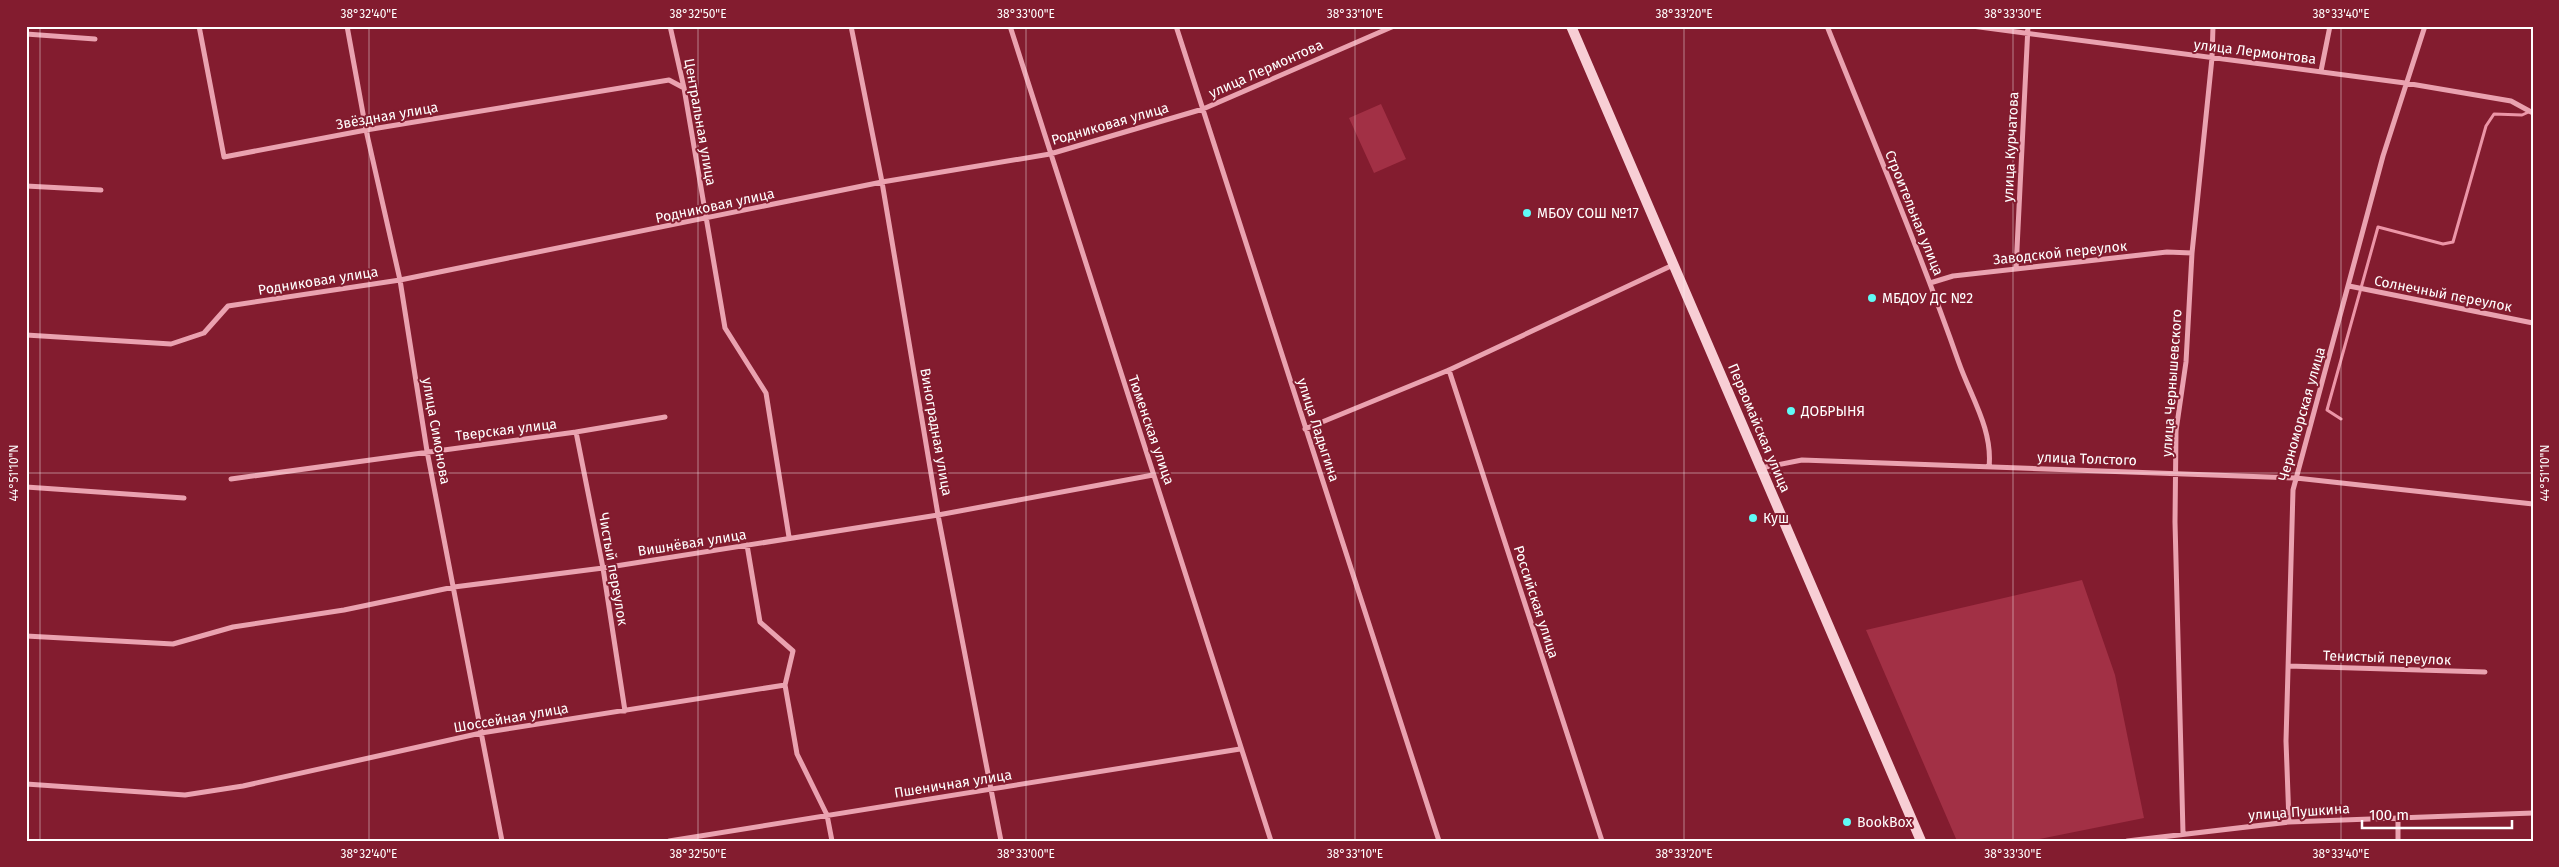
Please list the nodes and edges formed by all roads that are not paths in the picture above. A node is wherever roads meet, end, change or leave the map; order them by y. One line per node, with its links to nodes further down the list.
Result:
1 (199, 26): 24 (street, Звёздная улица)
2 (347, 26): 24 (street, улица Симонова)
3 (670, 26): 21 (street, Центральная улица)
4 (850, 26): 26 (street, Виноградная улица)
5 (1010, 26): 25 (street, Тюменская улица)
6 (1176, 26): 22 (street, улица Ладыгина)
7 (1394, 26): 22 (street, улица Лермонтова)
8 (1571, 26): 31 (street, Первомайская улица)
9 (1827, 26): 34 (street, Строительная улица)
10 (1972, 26): 16 (street, улица Лермонтова)
11 (2028, 26): 16 (street, улица Курчатова)
12 (2213, 26): 18 (street, улица Чернышевского)
13 (2330, 26): 19 (street)
14 (2426, 26): 20 (street, Черноморская улица)
15 (26, 34): 17 (street)
16 (2028, 34): 18 (street, улица Лермонтова); 32 (street, улица Курчатова)
17 (95, 39)
18 (2212, 58): 19 (street, улица Лермонтова); 30 (street, улица Чернышевского)
19 (2321, 71): 20 (street, улица Лермонтова)
20 (2405, 83): 23 (street, улица Лермонтова); 35 (street, Черноморская улица)
21 (684, 88): 24 (street, Звёздная улица); 29 (street, Центральная улица)
22 (1203, 109): 25 (street, Родниковая улица); 40 (street, улица Ладыгина)
23 (2533, 113)
24 (366, 130): 33 (street, улица Симонова)
25 (1050, 154): 26 (street, Родниковая улица); 46 (street, Тюменская улица)
26 (882, 182): 29 (street, Родниковая улица); 52 (street, Виноградная улица)
27 (26, 186): 28 (street)
28 (101, 190)
29 (706, 220): 33 (street, Родниковая улица); 53 (street, Центральная улица)
30 (2192, 253): 32 (street, Заводской переулок); 45 (street, улица Чернышевского)
31 (1673, 265): 38 (street); 44 (street, Первомайская улица)
32 (2016, 269): 34 (street, Заводской переулок)
33 (400, 280): 37 (street, Родниковая улица); 42 (street, улица Симонова)
34 (1930, 282): 43 (street, Строительная улица)
35 (2352, 287): 36 (street, Солнечный переулок); 47 (street, Черноморская улица)
36 (2533, 322)
37 (26, 335)
38 (1449, 370): 40 (street); 77 (street, Российская улица)
39 (665, 417): 41 (street, Тверская улица)
40 (1305, 429): 76 (street, улица Ладыгина)
41 (576, 432): 42 (street, Тверская улица); 55 (street, Чистый переулок)
42 (427, 451): 48 (street, Тверская улица); 56 (street, улица Симонова)
43 (1989, 467): 44 (street, улица Толстого); 45 (street, улица Толстого)
44 (1760, 468): 78 (street, Первомайская улица)
45 (2177, 474): 47 (street, улица Толстого); 70 (street, улица Чернышевского)
46 (1153, 475): 52 (street, Вишнёвая улица); 63 (street, Тюменская улица)
47 (2296, 478): 51 (street, улица Толстого); 58 (street, Черноморская улица)
48 (232, 479)
49 (26, 487): 50 (street)
50 (184, 498)
51 (2533, 504)
52 (938, 515): 53 (street, Вишнёвая улица); 65 (street, Виноградная улица)
53 (789, 537): 54 (street, Вишнёвая улица)
54 (747, 545): 55 (street, Вишнёвая улица); 60 (street)
55 (604, 568): 56 (street, Вишнёвая улица); 61 (street, Чистый переулок)
56 (454, 587): 57 (street, Вишнёвая улица); 62 (street, улица Симонова)
57 (26, 636)
58 (2288, 666): 59 (street, Тенистый переулок); 69 (street, Черноморская улица)
59 (2484, 672)
60 (785, 685): 61 (street, Шоссейная улица); 67 (street)
61 (625, 711): 62 (street, Шоссейная улица)
62 (481, 733): 64 (street, Шоссейная улица); 71 (street, улица Симонова)
63 (1240, 749): 65 (street, Пшеничная улица); 75 (street, Тюменская улица)
64 (26, 784)
65 (991, 789): 67 (street, Пшеничная улица); 74 (street, Виноградная улица)
66 (2533, 814): 68 (street, улица Пушкина)
67 (827, 815): 72 (street, Пшеничная улица); 73 (street)
68 (2398, 820): 69 (street, улица Пушкина); 80 (street)
69 (2289, 822): 70 (street, улица Пушкина)
70 (2183, 834): 79 (street, улица Пушкина)
71 (502, 841)
72 (669, 841)
73 (832, 841)
74 (1001, 841)
75 (1271, 841)
76 (1439, 841)
77 (1602, 841)
78 (1921, 841)
79 (2127, 841)
80 (2398, 841)

